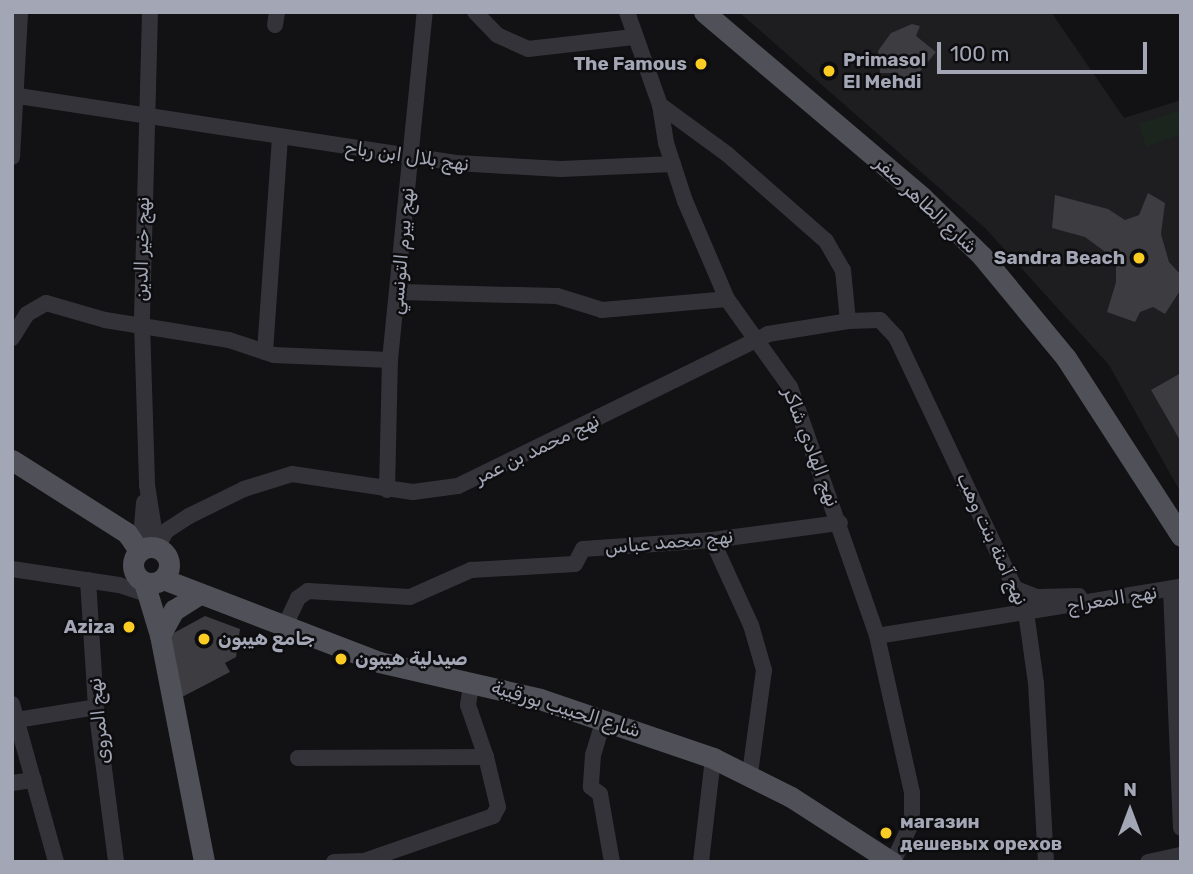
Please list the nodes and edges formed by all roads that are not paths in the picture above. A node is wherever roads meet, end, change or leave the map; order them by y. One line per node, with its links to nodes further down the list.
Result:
1 (20, 12): 8 (street)
2 (149, 12): 10 (street, نهج خير الدين)
3 (425, 12): 12 (street, نهج بيرم التونسي)
4 (475, 12): 7 (street)
5 (627, 12): 7 (street, نهج الهادي شاكر)
6 (704, 12): 28 (main road, شارع الطاهر صفر)
7 (633, 37): 9 (street, نهج الهادي شاكر)
8 (15, 95): 10 (street, نهج بلال ابن رباح); 13 (street)
9 (660, 105): 14 (street, نهج الهادي شاكر); 18 (street)
10 (144, 113): 11 (street, نهج بلال ابن رباح); 19 (street, نهج خير الدين)
11 (280, 138): 12 (street, نهج بلال ابن رباح); 22 (street)
12 (410, 156): 14 (street, نهج بلال ابن رباح); 15 (street, نهج بيرم التونسي)
13 (12, 157)
14 (673, 164): 16 (street, نهج الهادي شاكر)
15 (400, 292): 16 (street); 23 (street, نهج بيرم التونسي)
16 (727, 299): 21 (street, نهج الهادي شاكر)
17 (880, 320): 18 (street, نهج محمد بن عمر); 33 (street, نهج آمنة بنت وهب)
18 (848, 321): 21 (street, نهج محمد بن عمر)
19 (142, 323): 20 (street); 22 (street); 30 (street, نهج خير الدين)
20 (12, 338)
21 (754, 340): 25 (street, نهج محمد بن عمر); 27 (street, نهج الهادي شاكر)
22 (265, 352): 23 (street)
23 (390, 360): 25 (street, نهج بيرم التونسي)
24 (12, 460): 30 (main road, شارع الحبيب بورقيبة)
25 (387, 491): 26 (street, نهج محمد بن عمر)
26 (188, 516): 30 (street); 30 (street, نهج محمد بن عمر)
27 (840, 523): 29 (street, نهج محمد عباس); 41 (street, نهج الهادي شاكر)
28 (1181, 536)
29 (712, 540): 39 (street, نهج محمد عباس); 49 (street)
30 (149, 557): 32 (street); 36 (main road, شارع الحبيب بورقيبة); 37 (main road, شارع الحبيب بورقيبة); 40 (main road)
31 (12, 569): 32 (street)
32 (88, 580): 43 (street, نهج المروى)
33 (1016, 589): 35 (street); 38 (street, نهج آمنة بنت وهب)
34 (1176, 589): 35 (street, نهج المعراج); 52 (street)
35 (1137, 595): 38 (street, نهج المعراج)
36 (198, 596): 37 (main road, شارع الحبيب بورقيبة); 40 (main road)
37 (222, 600): 39 (main road, شارع الحبيب بورقيبة)
38 (1026, 612): 41 (street, نهج المعراج); 62 (street, نهج آمنة بنت وهب)
39 (284, 628): 42 (main road, شارع الحبيب بورقيبة)
40 (160, 635): 57 (main road)
41 (877, 636): 61 (street, نهج الهادي شاكر)
42 (472, 681): 45 (main road, شارع الحبيب بورقيبة); 46 (street)
43 (96, 707): 44 (street); 56 (street, نهج المروى)
44 (15, 712): 50 (street)
45 (604, 719): 48 (main road, شارع الحبيب بورقيبة); 59 (street)
46 (486, 757): 47 (street); 54 (street)
47 (298, 758)
48 (713, 758): 49 (main road, شارع الحبيب بورقيبة); 60 (street)
49 (750, 774): 61 (main road, شارع الحبيب بورقيبة)
50 (33, 780): 51 (street); 55 (street)
51 (12, 783)
52 (1181, 828)
53 (1181, 855): 63 (street)
54 (364, 861): 58 (street)
55 (56, 862)
56 (116, 862)
57 (204, 862)
58 (334, 862)
59 (612, 862)
60 (701, 862)
61 (892, 862)
62 (1046, 862)
63 (1148, 862)

